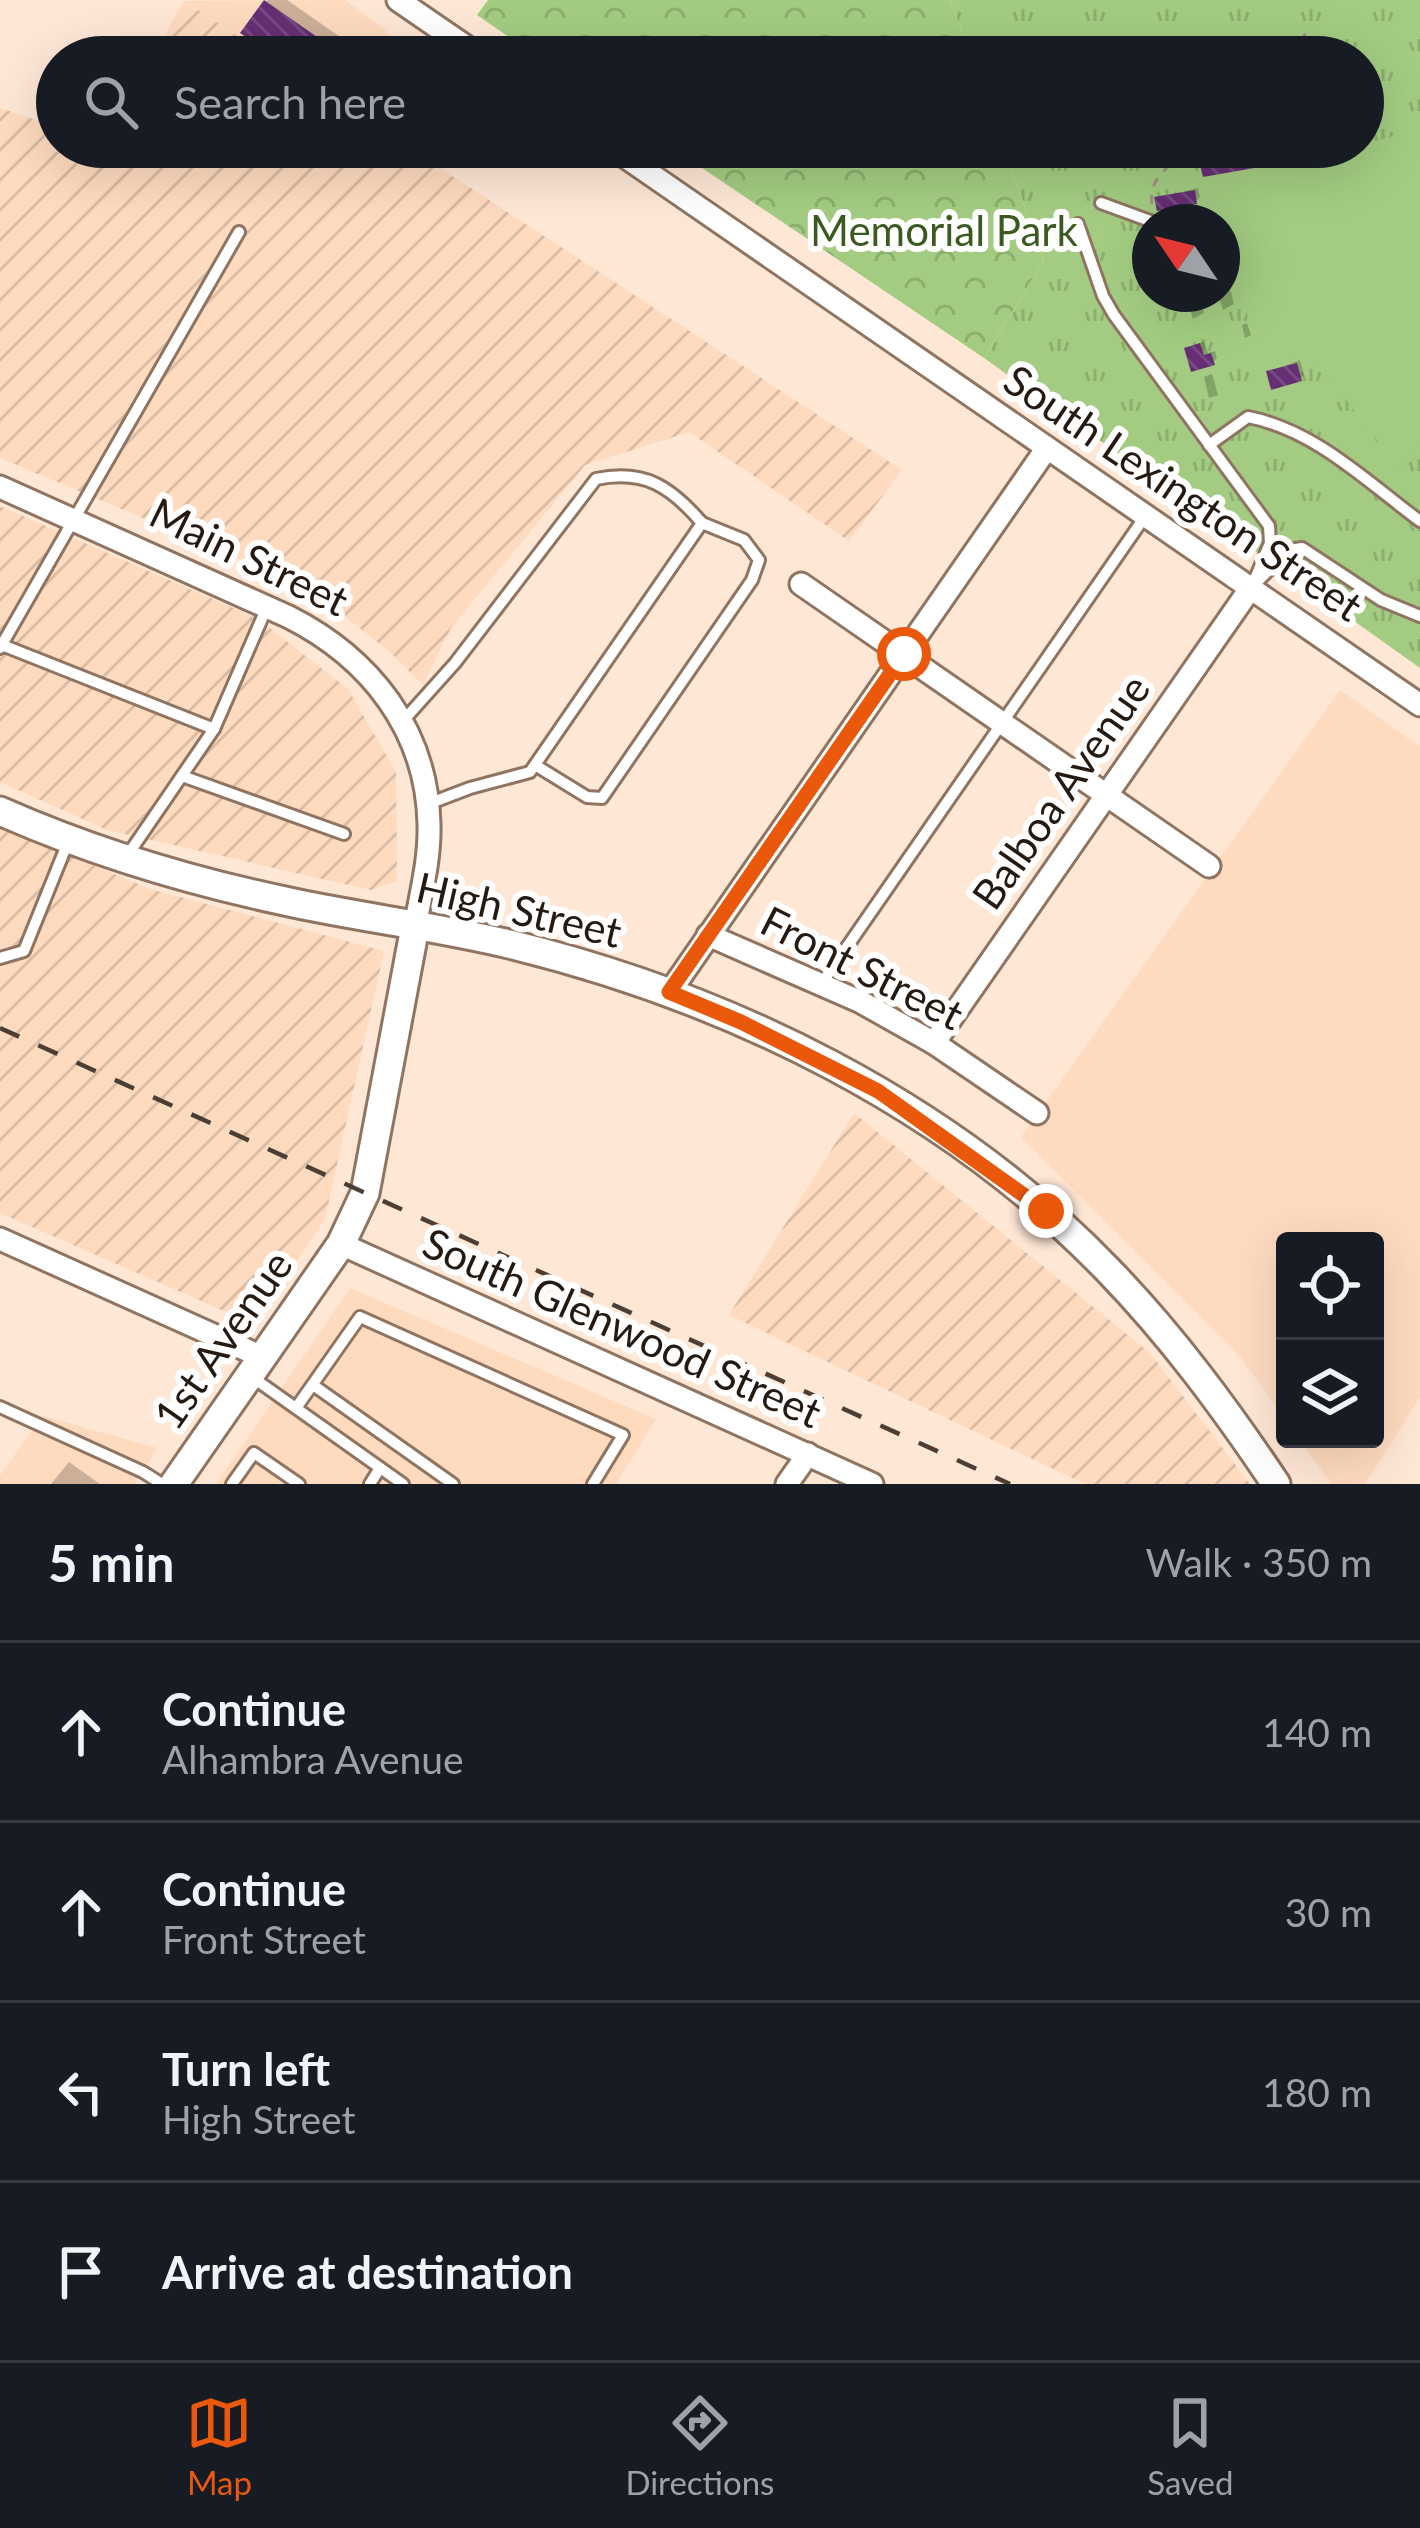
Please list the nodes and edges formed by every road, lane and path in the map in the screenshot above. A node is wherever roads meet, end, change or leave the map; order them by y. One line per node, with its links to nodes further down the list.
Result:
1 (398, 0): 3 (street)
2 (1308, 29): 4 (path)
3 (450, 36)
4 (1304, 36)
5 (641, 168): 13 (street, South Lexington Street)
6 (1170, 168): 8 (path)
7 (1101, 203): 9 (lane)
8 (1153, 204)
9 (1132, 214)
10 (1078, 224): 12 (lane)
11 (239, 232): 16 (lane)
12 (1209, 445): 17 (lane); 20 (lane)
13 (1047, 448): 15 (street, South Lexington Street); 24 (street)
14 (0, 487): 16 (street, Main Street)
15 (1146, 515): 20 (street, South Lexington Street); 27 (lane)
16 (75, 520): 21 (street, Main Street); 23 (lane)
17 (1420, 520)
18 (702, 523): 26 (lane); 29 (lane); 29 (lane)
19 (801, 584): 24 (street)
20 (1252, 586): 22 (lane); 25 (street, South Lexington Street); 31 (street, Balboa Avenue)
21 (267, 607): 26 (street, Main Street); 28 (lane)
22 (1420, 616)
23 (1, 646): 28 (lane)
24 (904, 654): 27 (street); 39 (street)
25 (1420, 705)
26 (403, 722): 32 (street, Main Street)
27 (1002, 722): 31 (street); 41 (lane)
28 (214, 729): 30 (lane)
29 (535, 765): 32 (lane)
30 (182, 776): 34 (lane); 36 (lane)
31 (1107, 795): 37 (street); 43 (street, Balboa Avenue)
32 (428, 804): 38 (street, Main Street)
33 (0, 811): 35 (main road, High Street)
34 (344, 834)
35 (70, 839): 36 (main road, High Street); 40 (lane)
36 (125, 859): 38 (main road, High Street)
37 (1209, 866)
38 (415, 927): 42 (main road, High Street); 46 (main road, Main Street)
39 (708, 935): 41 (street, Front Street); 42 (street, Front Street)
40 (0, 958)
41 (821, 983): 43 (street, Front Street)
42 (669, 992): 65 (main road, High Street)
43 (934, 1043): 44 (street, Front Street)
44 (1037, 1113)
45 (0, 1239): 47 (street)
46 (341, 1244): 47 (main road, 1st Avenue); 51 (street, South Glenwood Street)
47 (256, 1366): 50 (lane); 55 (main road, 1st Avenue)
48 (313, 1384): 50 (lane); 61 (lane); 62 (lane)
49 (0, 1407): 54 (lane)
50 (296, 1408): 52 (lane)
51 (808, 1454): 63 (street); 64 (street, South Glenwood Street)
52 (380, 1468): 59 (lane); 60 (lane)
53 (278, 1470): 56 (lane); 57 (lane); 58 (lane)
54 (162, 1484)
55 (174, 1484)
56 (232, 1484)
57 (268, 1484)
58 (299, 1484)
59 (370, 1484)
60 (403, 1484)
61 (453, 1484)
62 (593, 1484)
63 (787, 1484)
64 (872, 1484)
65 (1276, 1484)

